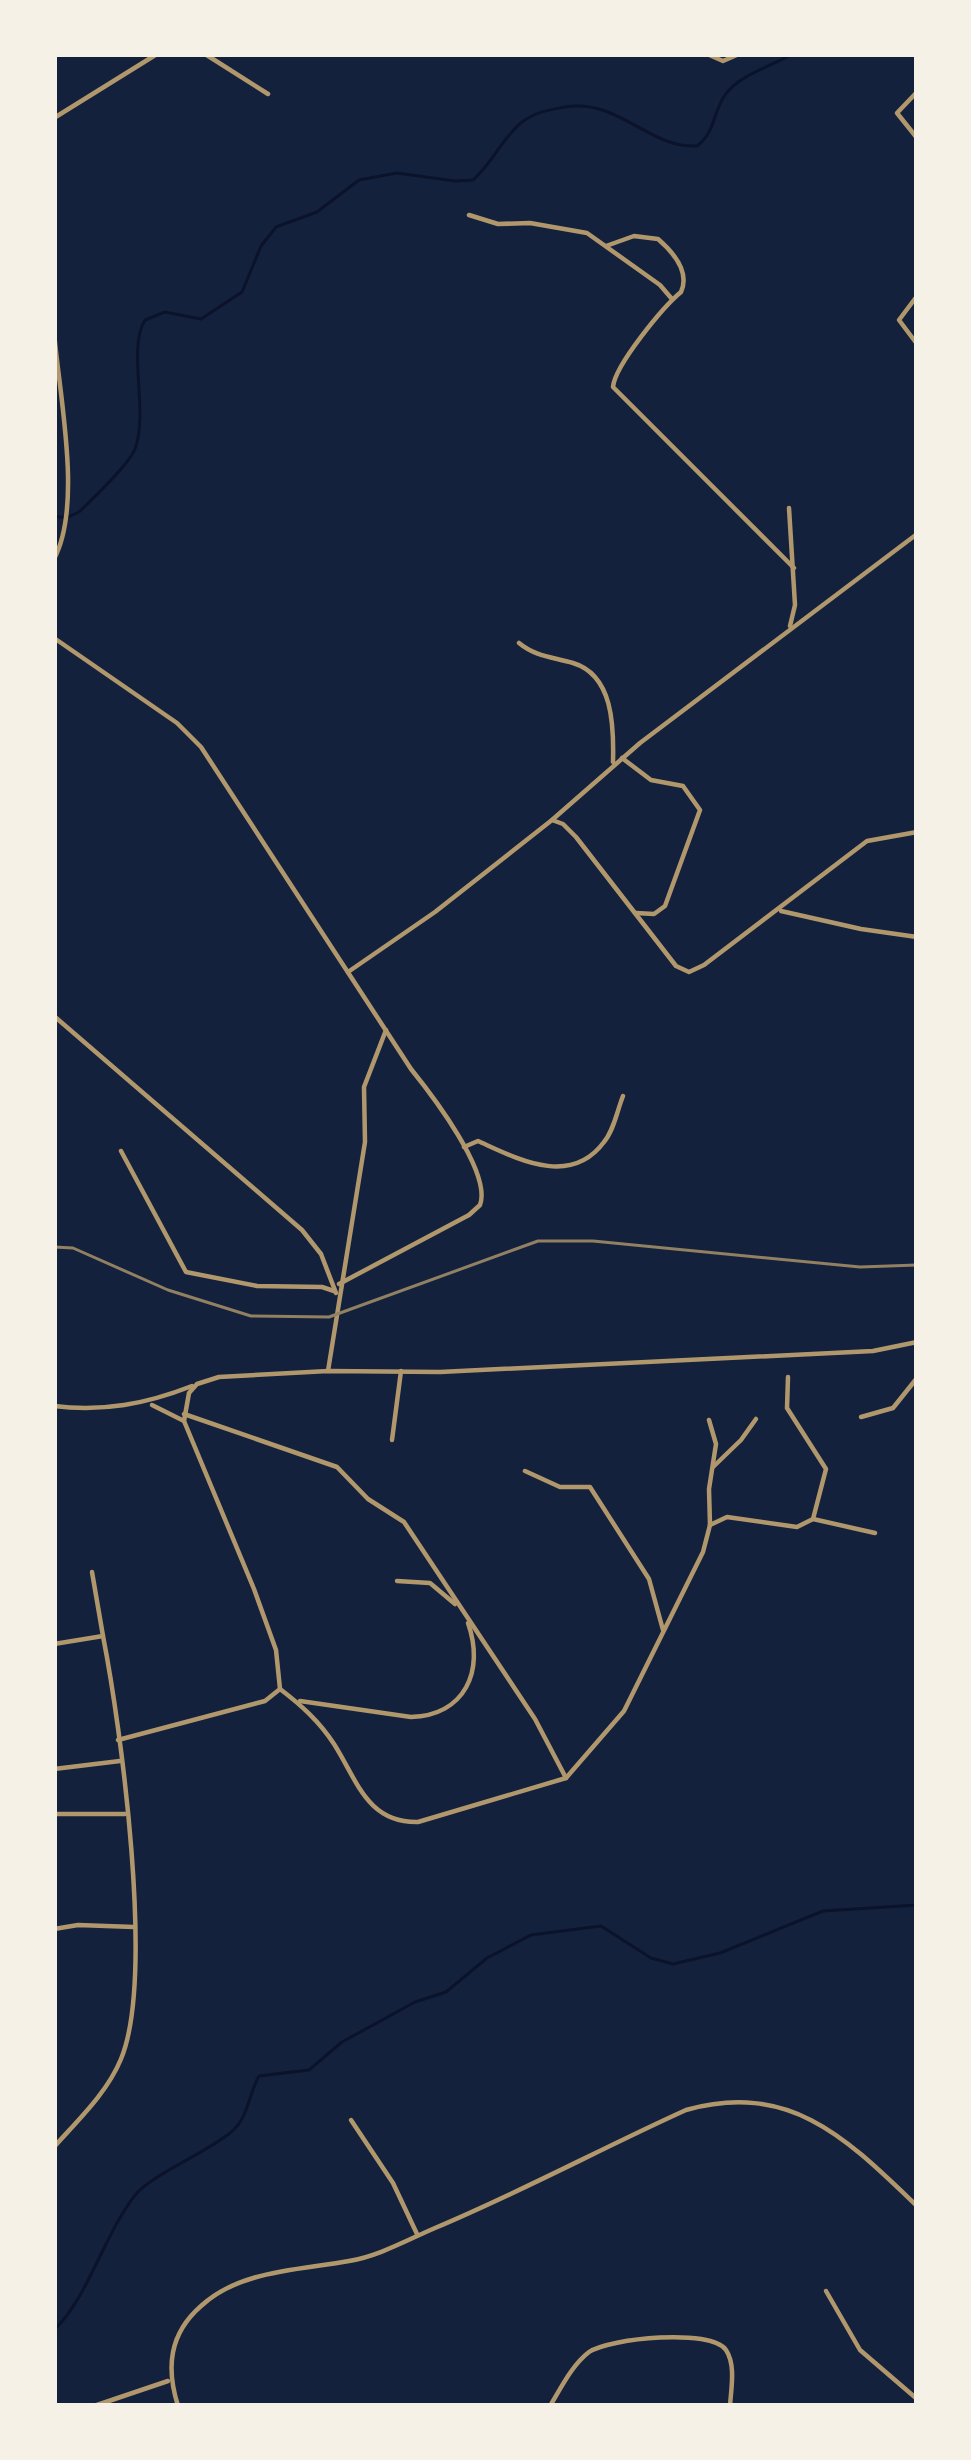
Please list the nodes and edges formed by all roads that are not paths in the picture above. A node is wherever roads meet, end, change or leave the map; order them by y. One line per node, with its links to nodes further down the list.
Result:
1 (157, 54): 7 (street)
2 (205, 54): 6 (street)
3 (707, 54): 4 (street)
4 (740, 54)
5 (917, 92): 8 (street)
6 (268, 94)
7 (54, 118)
8 (917, 138)
9 (469, 215): 10 (street)
10 (605, 246): 12 (street); 12 (street)
11 (917, 296): 14 (street)
12 (672, 299): 18 (street)
13 (54, 332): 17 (street)
14 (917, 344)
15 (789, 508): 18 (street)
16 (917, 534): 19 (street)
17 (54, 559)
18 (794, 568): 19 (street)
19 (790, 626): 22 (street)
20 (54, 638): 29 (street)
21 (519, 643): 23 (street)
22 (622, 758): 23 (street); 27 (street)
23 (614, 765): 24 (street)
24 (552, 820): 27 (street); 29 (street)
25 (917, 832): 26 (street)
26 (778, 910): 27 (street); 28 (street)
27 (636, 913)
28 (917, 937)
29 (348, 972): 31 (street)
30 (54, 1016): 36 (street)
31 (386, 1029): 33 (street); 35 (street)
32 (622, 1096): 33 (street)
33 (463, 1148): 35 (street)
34 (121, 1151): 36 (street)
35 (339, 1284): 36 (street)
36 (337, 1293): 38 (street)
37 (917, 1342): 39 (street)
38 (328, 1371): 39 (street); 42 (street)
39 (401, 1371): 49 (street)
40 (788, 1377): 52 (street)
41 (917, 1378): 45 (street)
42 (197, 1384): 43 (street); 46 (street)
43 (148, 1404): 44 (street); 46 (street)
44 (54, 1406)
45 (861, 1417)
46 (183, 1418): 60 (street); 65 (street)
47 (756, 1418): 50 (street)
48 (709, 1420): 50 (street)
49 (392, 1440)
50 (713, 1467): 53 (street)
51 (525, 1472): 57 (street)
52 (813, 1520): 53 (street); 54 (street)
53 (710, 1525): 57 (street)
54 (875, 1533)
55 (92, 1572): 58 (street)
56 (397, 1581): 61 (street)
57 (663, 1630): 65 (street)
58 (103, 1636): 59 (street); 62 (street)
59 (54, 1644)
60 (280, 1689): 61 (street); 62 (street)
61 (296, 1701): 65 (street)
62 (118, 1740): 63 (street)
63 (120, 1761): 64 (street); 67 (street)
64 (54, 1769)
65 (566, 1778)
66 (54, 1814): 67 (street)
67 (125, 1814): 68 (street)
68 (134, 1927): 69 (street); 71 (street)
69 (54, 1930)
70 (351, 2120): 73 (street)
71 (54, 2147)
72 (917, 2206): 73 (street)
73 (418, 2236): 75 (street)
74 (826, 2291): 76 (street)
75 (170, 2381): 77 (street); 78 (street)
76 (917, 2399)
77 (94, 2406)
78 (178, 2406)
79 (550, 2406): 80 (street)
80 (730, 2406)

